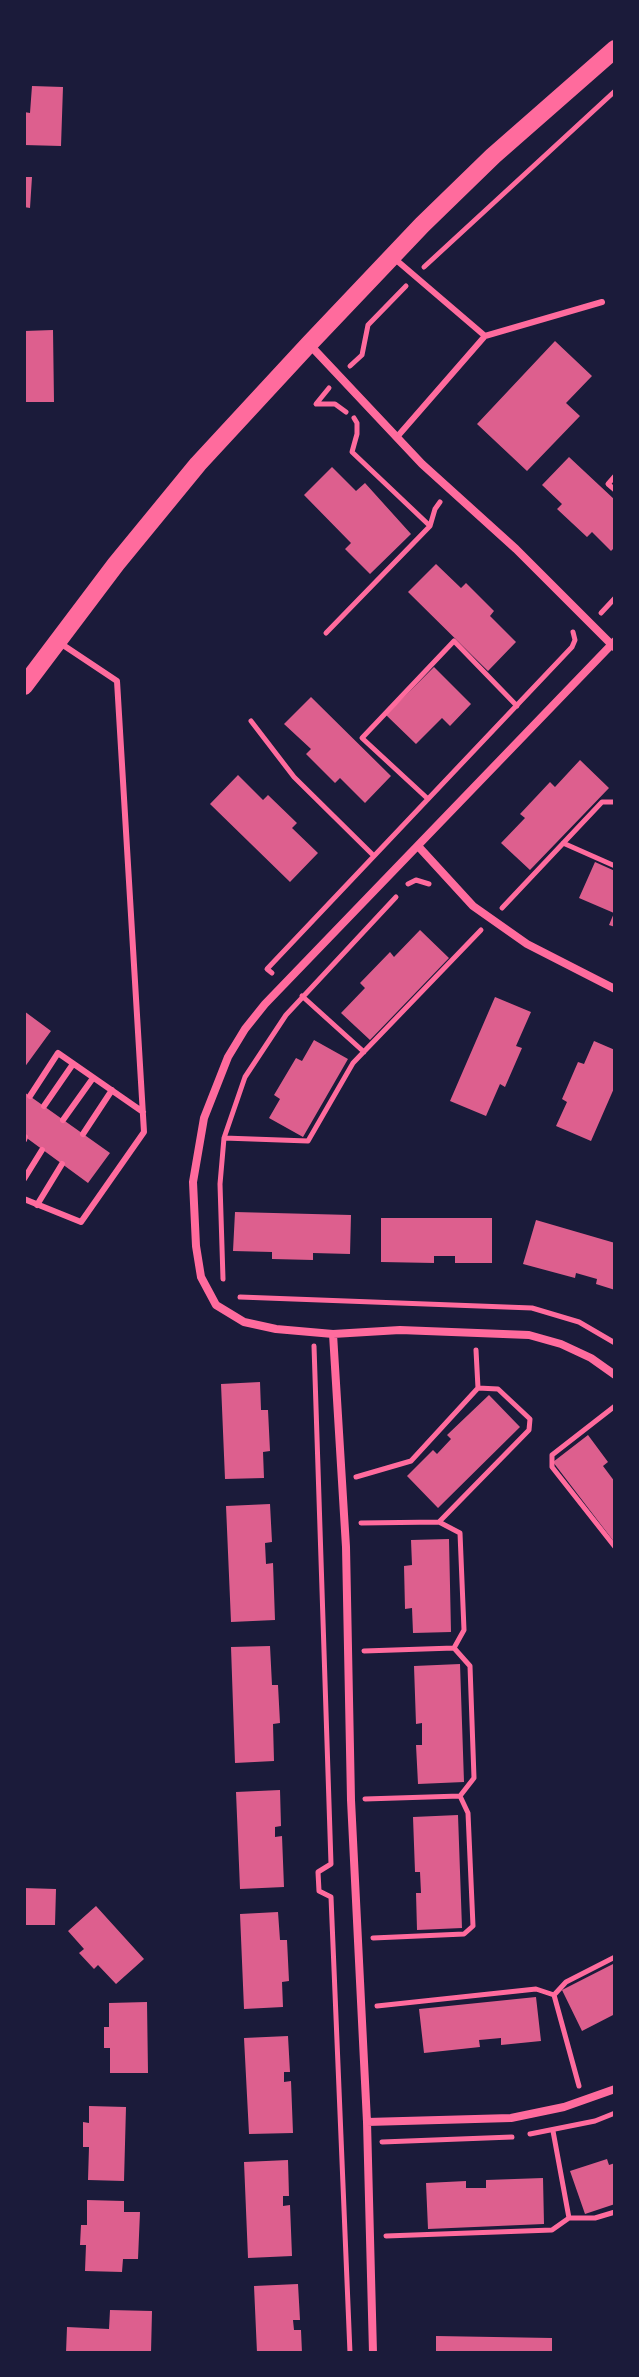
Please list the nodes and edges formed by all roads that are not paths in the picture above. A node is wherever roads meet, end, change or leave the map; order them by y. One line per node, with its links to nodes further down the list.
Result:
1 (615, 49): 2 (main road)
2 (393, 257): 4 (lane); 5 (main road)
3 (602, 302): 4 (lane)
4 (485, 336): 6 (lane)
5 (309, 344): 6 (street); 7 (main road)
6 (397, 437): 8 (street)
7 (58, 641): 9 (main road); 17 (lane)
8 (614, 645): 10 (street)
9 (24, 686)
10 (418, 846): 11 (street); 25 (street)
11 (615, 989)
12 (73, 1064): 13 (lane); 15 (lane); 16 (lane)
13 (93, 1078): 14 (lane); 18 (lane)
14 (112, 1090): 17 (lane); 19 (lane)
15 (30, 1096)
16 (44, 1106)
17 (143, 1112): 24 (lane)
18 (63, 1120)
19 (83, 1134)
20 (42, 1150): 22 (lane)
21 (62, 1164): 24 (lane)
22 (24, 1179)
23 (24, 1199): 24 (lane)
24 (37, 1205)
25 (333, 1334): 26 (street); 28 (street)
26 (615, 1375)
27 (615, 2089): 28 (street)
28 (367, 2122): 29 (street)
29 (373, 2353)

